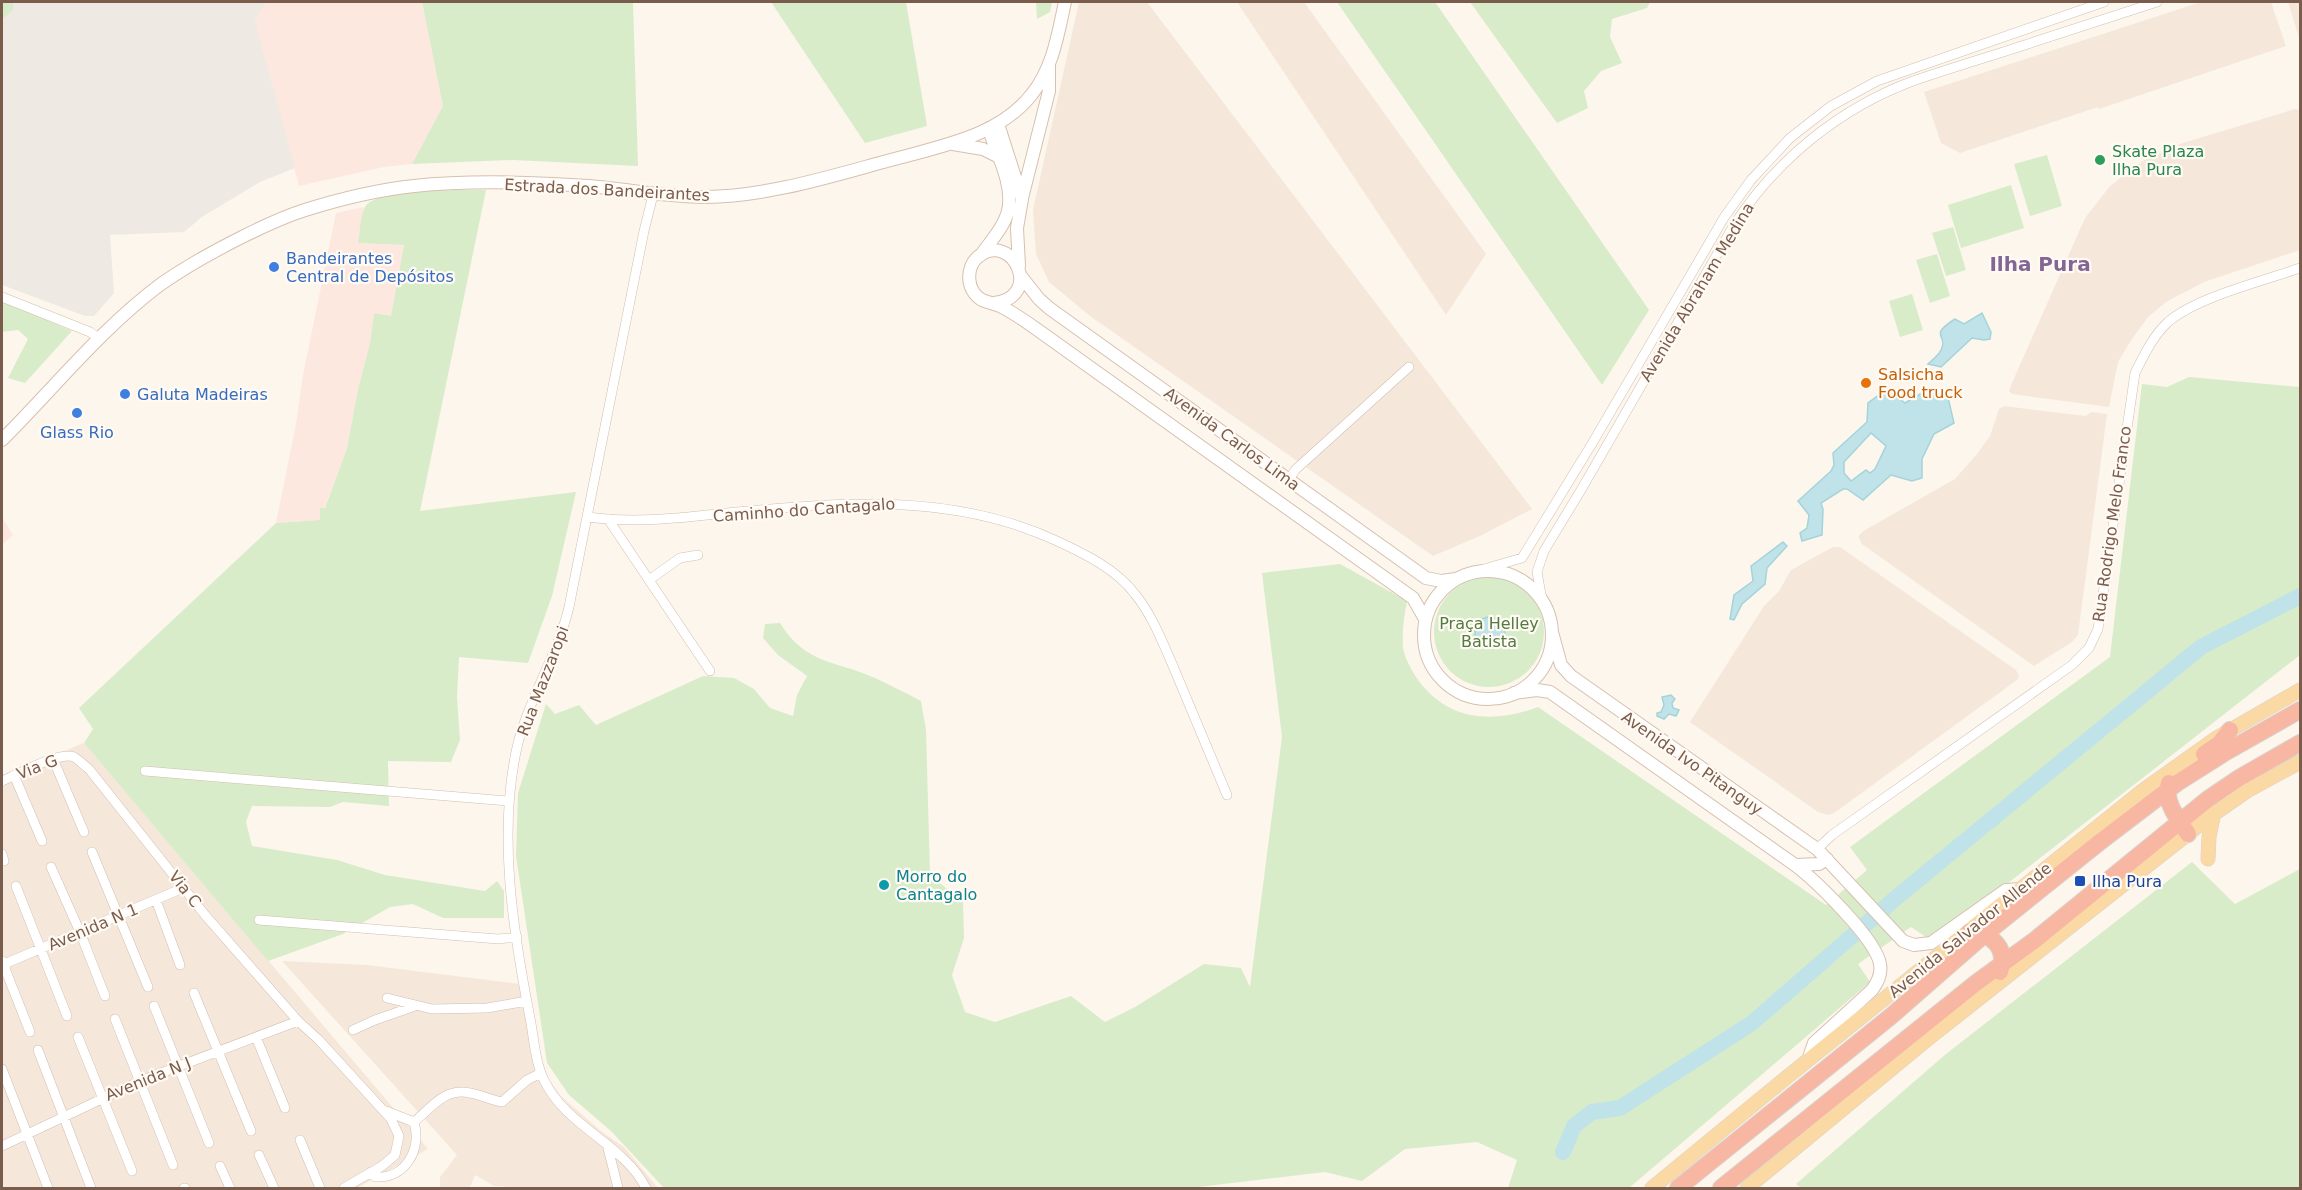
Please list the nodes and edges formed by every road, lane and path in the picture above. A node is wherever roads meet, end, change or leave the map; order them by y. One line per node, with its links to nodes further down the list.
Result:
1 (1065, 2): 8 (street, Estrada dos Bandeirantes)
2 (2104, 2): 4 (street, Avenida Abraham Medina)
3 (2157, 2): 6 (street, Avenida Abraham Medina)
4 (1997, 39): 5 (street, Avenida Abraham Medina); 6 (street)
5 (1978, 45): 7 (street); 26 (street, Avenida Abraham Medina)
6 (2001, 53): 7 (street, Avenida Abraham Medina)
7 (1981, 59): 29 (street, Avenida Abraham Medina)
8 (1049, 63): 9 (street, Estrada dos Bandeirantes); 13 (street)
9 (994, 127): 10 (street, Estrada dos Bandeirantes); 11 (street, Avenida Carlos Lima); 13 (street)
10 (949, 144): 11 (street); 12 (street, Estrada dos Bandeirantes)
11 (999, 157): 14 (street, Avenida Carlos Lima)
12 (652, 195): 19 (street, Estrada dos Bandeirantes); 23 (street, Rua Mazzaropi)
13 (1022, 200): 16 (street)
14 (980, 256): 16 (street, Avenida Carlos Lima); 18 (street, Avenida Carlos Lima)
15 (2301, 268): 51 (street, Rua Rodrigo Melo Franco)
16 (1020, 271): 18 (street); 22 (street, Avenida Carlos Lima)
17 (2, 297): 19 (street)
18 (994, 303): 30 (street, Avenida Carlos Lima)
19 (100, 339): 21 (street, Estrada dos Bandeirantes)
20 (1409, 367): 22 (street)
21 (2, 440)
22 (1289, 480): 27 (street, Avenida Carlos Lima)
23 (588, 517): 24 (street, Caminho do Cantagalo); 46 (street, Rua Mazzaropi)
24 (608, 519): 28 (street); 45 (street, Caminho do Cantagalo)
25 (698, 555): 28 (street)
26 (1477, 571): 27 (street); 29 (street)
27 (1456, 579): 30 (street)
28 (649, 580): 32 (street)
29 (1542, 600): 31 (street)
30 (1425, 619): 34 (street)
31 (1552, 632): 34 (street); 51 (street, Avenida Ivo Pitanguy)
32 (710, 671)
33 (2301, 690): 36 (main road, Avenida Salvador Allende)
34 (1514, 693): 55 (street, Avenida Ivo Pitanguy)
35 (2301, 710): 44 (highway, Avenida Salvador Allende)
36 (2230, 730): 44 (highway); 59 (main road, Avenida Salvador Allende)
37 (2301, 743): 48 (highway)
38 (73, 756): 39 (street, Via G); 58 (street, Via C)
39 (53, 759): 42 (street, Via G); 49 (street)
40 (2301, 762): 48 (main road)
41 (145, 771): 46 (street)
42 (15, 776): 43 (street, Via G); 50 (street)
43 (2, 781)
44 (2166, 792): 47 (highway, Avenida Salvador Allende); 48 (highway)
45 (1227, 795)
46 (508, 801): 65 (street, Rua Mazzaropi)
47 (2150, 804): 48 (highway); 64 (highway, Avenida Salvador Allende)
48 (2189, 822): 54 (main road); 68 (highway); 84 (main road)
49 (84, 832)
50 (42, 841)
51 (1816, 849): 53 (street, Avenida Ivo Pitanguy)
52 (92, 852): 61 (street)
53 (1827, 859): 55 (street); 59 (street, Avenida Ivo Pitanguy)
54 (2208, 859)
55 (1795, 865): 87 (street, Avenida Ivo Pitanguy)
56 (51, 867): 63 (street)
57 (16, 886): 66 (street)
58 (183, 888): 60 (street, Avenida N 1); 79 (street, Via C)
59 (2021, 889): 64 (main road, Avenida Salvador Allende)
60 (156, 900): 61 (street, Avenida N 1); 69 (street)
61 (117, 916): 63 (street, Avenida N 1); 70 (street)
62 (259, 920): 65 (street)
63 (80, 932): 66 (street, Avenida N 1); 72 (street)
64 (1977, 933): 68 (highway); 87 (main road, Avenida Salvador Allende); 117 (highway, Avenida Salvador Allende)
65 (517, 937): 74 (street, Rua Mazzaropi)
66 (42, 948): 67 (street, Avenida N 1); 77 (street)
67 (2, 963): 81 (street)
68 (2003, 963): 84 (highway); 118 (highway)
69 (180, 965)
70 (148, 987)
71 (194, 993): 86 (street)
72 (105, 996)
73 (387, 998): 76 (street)
74 (527, 1001): 76 (street); 90 (street, Rua Mazzaropi)
75 (154, 1006): 88 (street)
76 (415, 1006): 80 (street)
77 (67, 1016)
78 (115, 1019): 91 (street)
79 (298, 1021): 83 (street, Avenida N J); 94 (street, Via C)
80 (353, 1030)
81 (30, 1032)
82 (78, 1037): 92 (street)
83 (256, 1037): 86 (street, Avenida N J); 93 (street)
84 (1929, 1038): 119 (main road)
85 (38, 1050): 95 (street)
86 (219, 1052): 88 (street, Avenida N J); 97 (street)
87 (1808, 1060): 116 (main road, Avenida Salvador Allende)
88 (179, 1065): 91 (street, Avenida N J); 100 (street)
89 (2, 1069): 98 (street)
90 (541, 1072): 96 (street); 101 (street, Rua Mazzaropi)
91 (140, 1081): 92 (street, Avenida N J); 104 (street)
92 (102, 1099): 95 (street, Avenida N J); 106 (street)
93 (285, 1108)
94 (384, 1110): 96 (street); 107 (street)
95 (63, 1115): 98 (street, Avenida N J); 109 (street)
96 (414, 1122): 107 (street)
97 (251, 1131)
98 (26, 1132): 102 (street, Avenida N J); 108 (street)
99 (300, 1140): 112 (street)
100 (208, 1143)
101 (607, 1144): 114 (street); 115 (street, Rua Mazzaropi)
102 (2, 1146)
103 (259, 1155): 111 (street)
104 (173, 1165)
105 (220, 1166): 110 (street)
106 (132, 1171)
107 (371, 1172): 113 (street)
108 (48, 1188)
109 (91, 1188)
110 (230, 1188)
111 (273, 1188)
112 (320, 1188)
113 (344, 1188)
114 (618, 1188)
115 (646, 1188)
116 (1652, 1188)
117 (1678, 1188)
118 (1721, 1188)
119 (1747, 1188)

